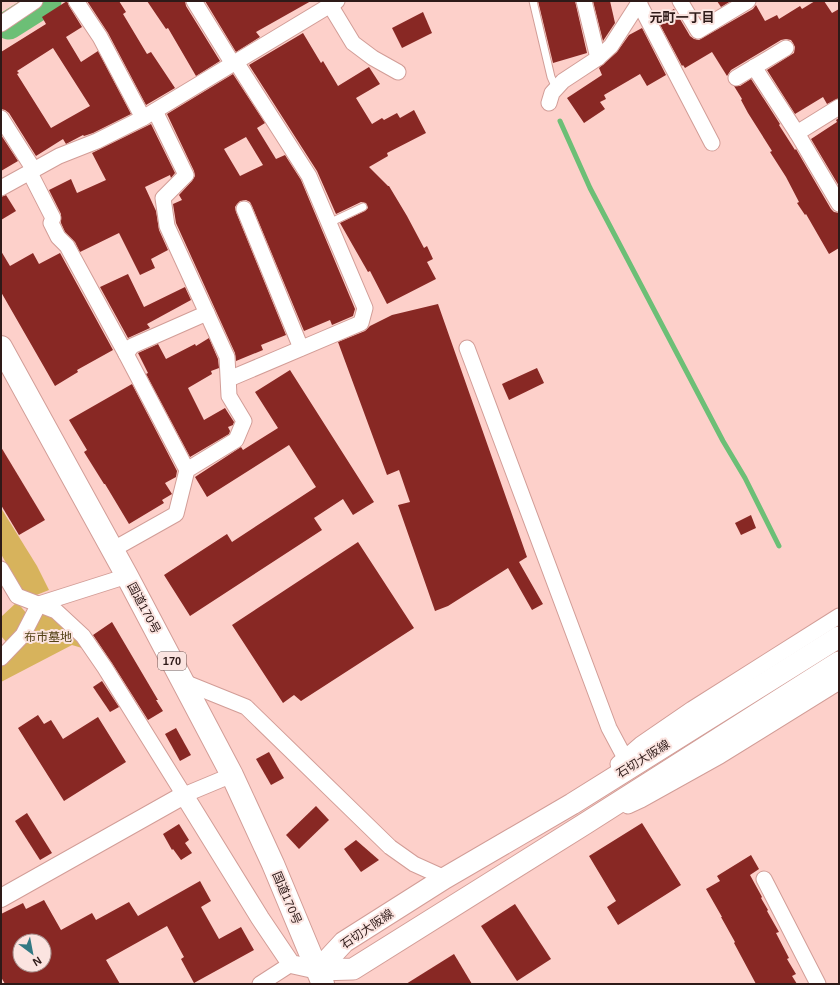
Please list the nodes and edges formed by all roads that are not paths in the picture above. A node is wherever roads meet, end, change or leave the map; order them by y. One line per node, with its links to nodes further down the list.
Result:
1 (35, 1): 10 (street)
2 (76, 1): 20 (street)
3 (194, 1): 13 (street)
4 (533, 1): 17 (lane)
5 (584, 1): 12 (street)
6 (680, 1): 7 (street)
7 (748, 1)
8 (639, 2): 12 (street); 23 (street)
9 (334, 3): 13 (street); 15 (street)
10 (1, 24)
11 (786, 48): 14 (street)
12 (598, 58): 17 (street)
13 (235, 63): 20 (street); 29 (street)
14 (754, 67): 16 (street); 22 (street)
15 (398, 72)
16 (736, 78)
17 (556, 88): 18 (street)
18 (548, 103)
19 (839, 107): 22 (street)
20 (149, 114): 24 (street); 30 (street)
21 (1, 118): 24 (street)
22 (797, 133): 26 (street)
23 (712, 143)
24 (32, 171): 25 (street); 34 (street)
25 (1, 188)
26 (839, 204)
27 (363, 207): 29 (lane)
28 (244, 209): 32 (street)
29 (329, 223): 32 (street)
30 (206, 313): 34 (street); 35 (street)
31 (1, 348): 37 (highway, 国道170号 / 170)
32 (301, 348): 35 (street)
33 (467, 348): 47 (street)
34 (126, 354): 36 (street)
35 (229, 379): 36 (street)
36 (187, 470): 37 (street)
37 (112, 550): 39 (highway, 国道170号 / 170)
38 (1, 569): 40 (street)
39 (127, 576): 40 (street); 45 (highway, 国道170号 / 170)
40 (39, 604): 43 (street); 49 (street)
41 (839, 616): 47 (street)
42 (839, 637): 50 (main road, 石切大阪線)
43 (1, 658)
44 (839, 662): 51 (main road, 石切大阪線)
45 (184, 682): 48 (highway, 国道170号 / 170); 52 (street)
46 (839, 682): 51 (street)
47 (625, 758): 50 (street)
48 (232, 775): 49 (street); 56 (highway, 国道170号 / 170)
49 (184, 795): 54 (street); 55 (street)
50 (572, 804): 52 (main road, 石切大阪線)
51 (583, 825): 56 (main road, 石切大阪線)
52 (445, 878): 56 (main road, 石切大阪線)
53 (764, 879): 58 (street)
54 (1, 898)
55 (291, 964): 56 (street); 57 (street)
56 (320, 977)
57 (260, 984)
58 (818, 984)

